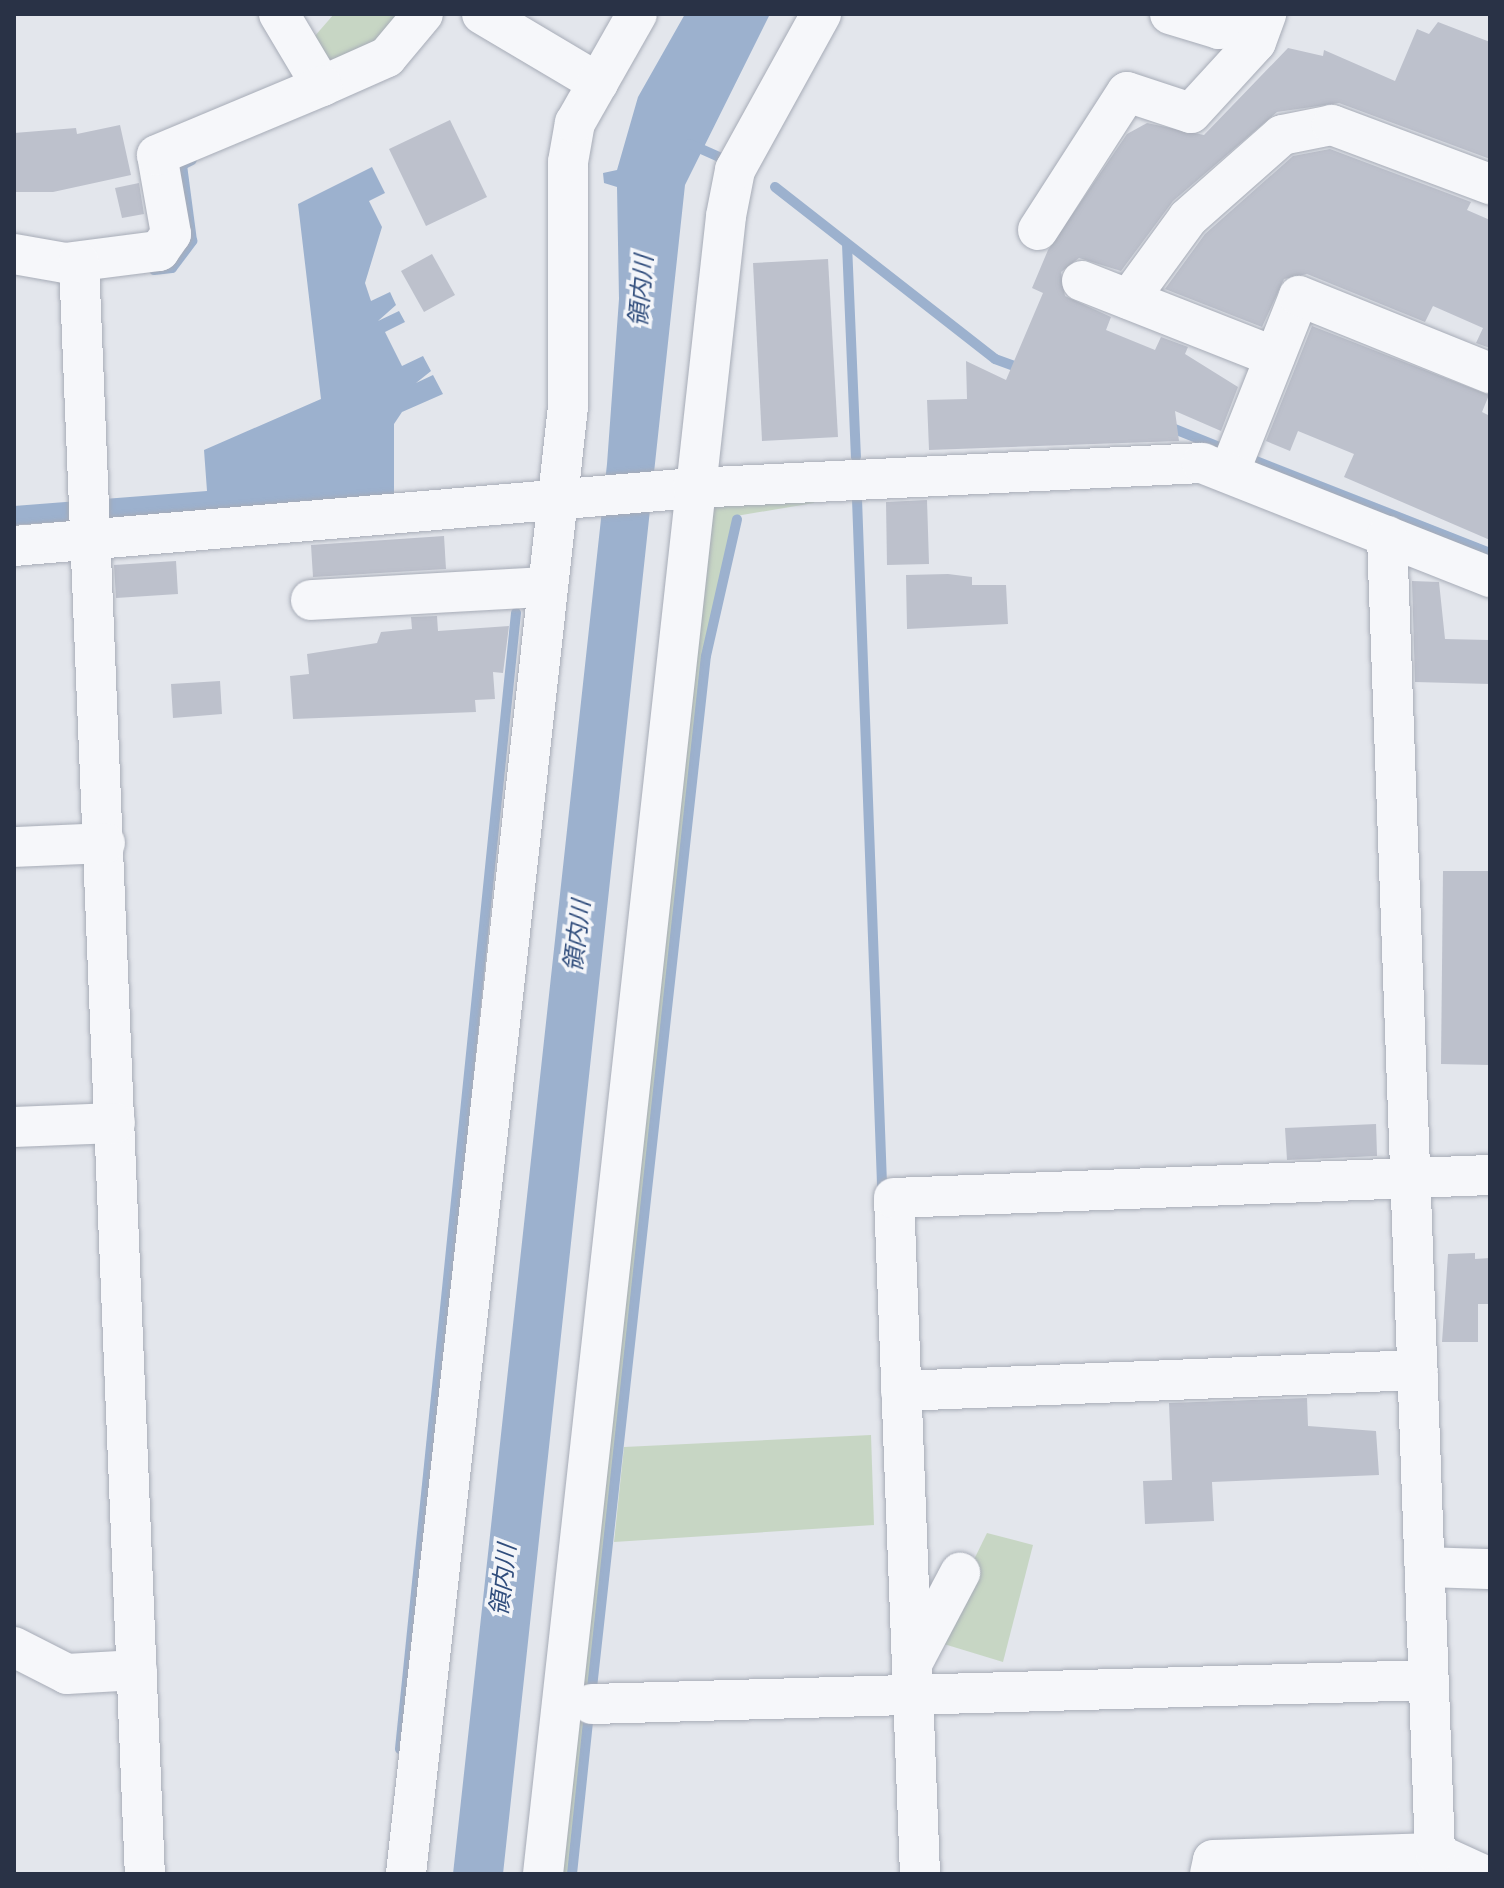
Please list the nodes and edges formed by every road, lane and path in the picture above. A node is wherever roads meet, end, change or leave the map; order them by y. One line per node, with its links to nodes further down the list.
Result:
1 (279, 14): 10 (street)
2 (423, 14): 10 (street)
3 (482, 14): 9 (street)
4 (637, 14): 9 (street)
5 (821, 14): 20 (street)
6 (1170, 14): 7 (street)
7 (1236, 14)
8 (1266, 14): 12 (street)
9 (598, 83): 21 (street)
10 (322, 86): 14 (street)
11 (1490, 184): 16 (street)
12 (1038, 230)
13 (14, 254): 14 (street)
14 (79, 262): 22 (street)
15 (1082, 281): 16 (street)
16 (1129, 299): 17 (street)
17 (1275, 357): 18 (street); 19 (street)
18 (1490, 373)
19 (1229, 473): 20 (street); 23 (street)
20 (696, 488): 21 (street); 47 (street)
21 (558, 501): 22 (street); 26 (street)
22 (92, 520): 24 (street); 28 (street)
23 (1387, 536): 25 (street); 33 (street)
24 (14, 546)
25 (1490, 577)
26 (544, 587): 27 (street); 46 (street)
27 (311, 600)
28 (105, 843): 29 (street); 30 (street)
29 (14, 847)
30 (115, 1123): 31 (street); 40 (street)
31 (14, 1127)
32 (1490, 1175): 33 (street)
33 (1410, 1176): 34 (street); 35 (street)
34 (1418, 1370): 35 (street); 36 (street)
35 (901, 1391): 41 (street)
36 (1425, 1567): 37 (street); 42 (street)
37 (1490, 1569)
38 (960, 1573): 41 (street)
39 (14, 1647): 40 (street)
40 (137, 1670): 45 (street)
41 (913, 1680): 42 (street); 43 (street); 48 (street)
42 (1429, 1680): 44 (street)
43 (592, 1704)
44 (1435, 1853): 49 (street); 50 (street)
45 (145, 1874)
46 (406, 1874)
47 (543, 1874)
48 (920, 1874)
49 (1210, 1874)
50 (1481, 1874)

